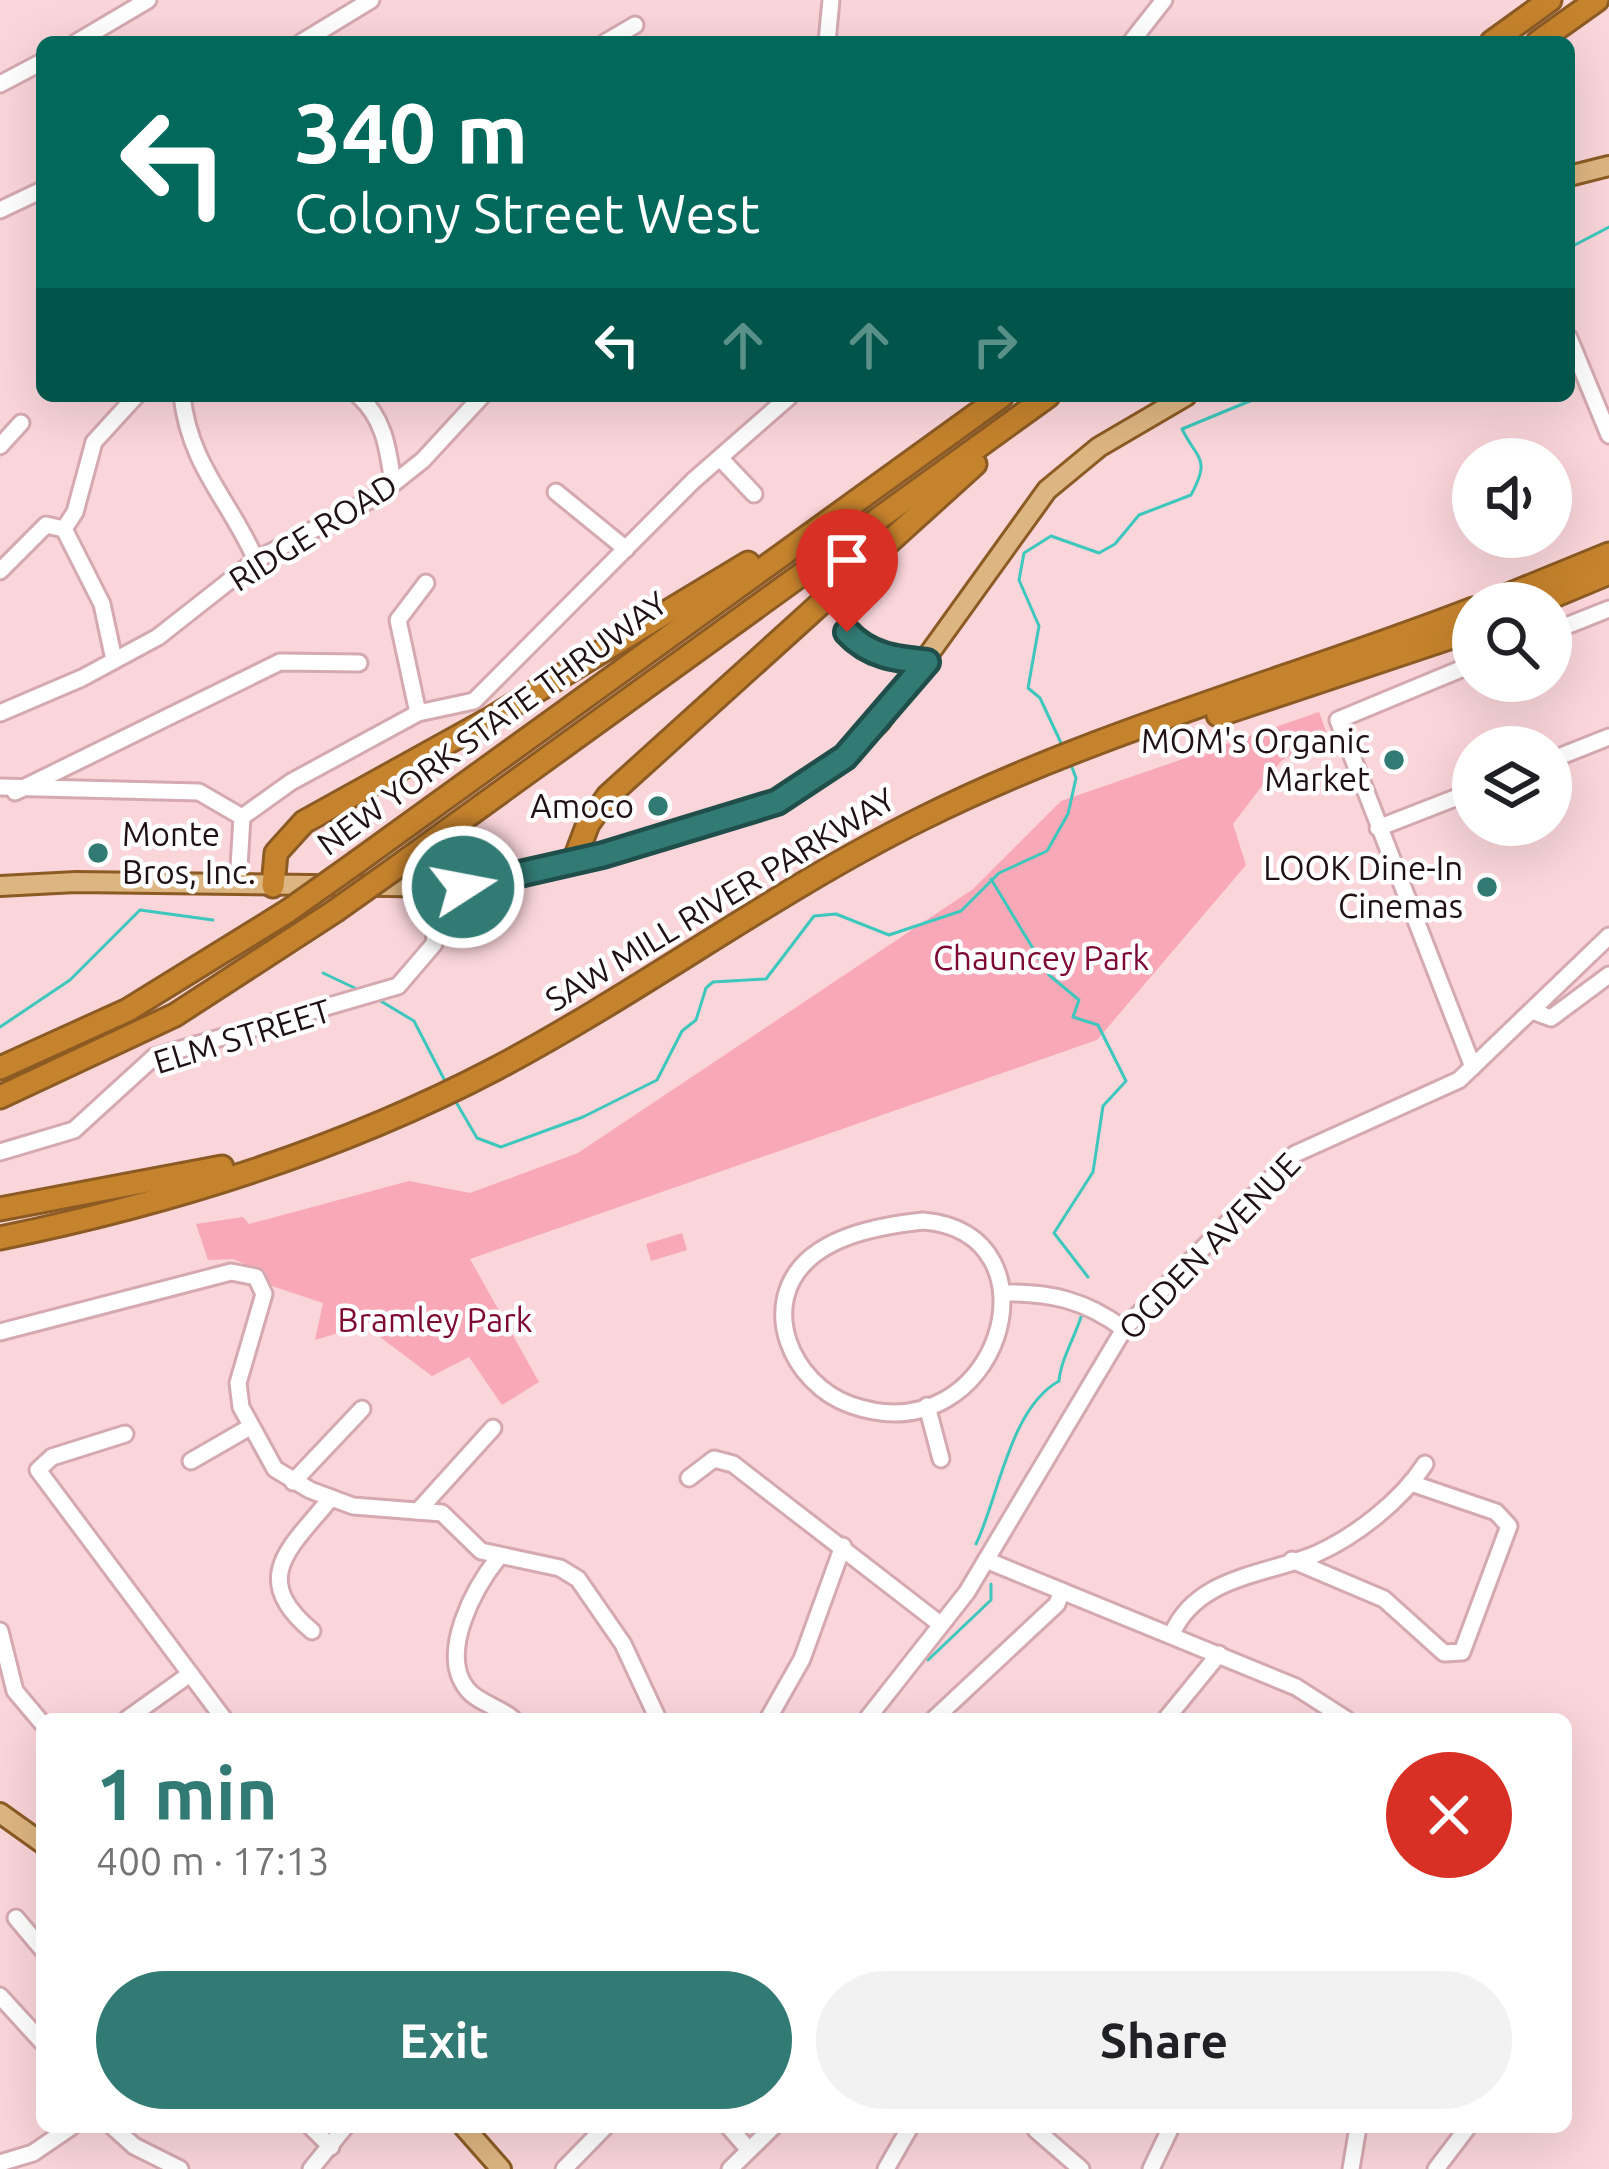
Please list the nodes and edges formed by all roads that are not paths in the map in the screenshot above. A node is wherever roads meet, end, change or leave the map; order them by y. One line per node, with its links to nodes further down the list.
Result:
1 (148, 0): 8 (street)
2 (371, 0): 9 (street)
3 (831, 0): 11 (street)
4 (1164, 0): 12 (street)
5 (1550, 0): 13 (highway)
6 (1597, 0): 14 (highway)
7 (635, 25): 10 (street)
8 (86, 36)
9 (312, 36)
10 (616, 36)
11 (828, 36)
12 (1135, 36)
13 (1500, 36)
14 (1546, 36)
15 (36, 65): 16 (street)
16 (0, 84)
17 (1609, 166): 18 (main road)
18 (1575, 174)
19 (36, 193): 20 (street)
20 (0, 210)
21 (1575, 353): 32 (street)
22 (131, 402): 39 (street)
23 (183, 402): 42 (street)
24 (364, 402): 35 (street)
25 (476, 402): 35 (street, RIDGE ROAD)
26 (783, 402): 34 (street)
27 (994, 402): 38 (highway, NEW YORK STATE THRUWAY)
28 (1043, 402): 76 (highway, NEW YORK STATE THRUWAY, bridge)
29 (1044, 402): 66 (highway)
30 (1176, 402): 54 (main road)
31 (21, 423): 33 (street)
32 (1609, 435)
33 (0, 446)
34 (720, 458): 37 (street); 40 (street)
35 (393, 484): 42 (street, RIDGE ROAD)
36 (556, 492): 40 (street)
37 (754, 494)
38 (862, 496): 69 (highway); 75 (highway, NEW YORK STATE THRUWAY, bridge)
39 (64, 529): 43 (street); 53 (street)
40 (626, 549): 58 (street)
41 (1609, 554): 45 (highway)
42 (256, 560): 53 (street, RIDGE ROAD)
43 (0, 571)
44 (1609, 574): 47 (highway)
45 (1540, 582)
46 (426, 583): 58 (street)
47 (1572, 589)
48 (1609, 609): 50 (street)
49 (1452, 617): 61 (highway, SAW MILL RIVER PARKWAY)
50 (1572, 623)
51 (847, 632): 54 (street)
52 (1452, 636): 61 (highway, SAW MILL RIVER PARKWAY)
53 (114, 660): 57 (street, RIDGE ROAD)
54 (927, 662): 66 (main road)
55 (359, 663): 62 (street)
56 (1452, 673): 65 (street)
57 (0, 713)
58 (418, 713): 64 (street)
59 (1609, 737): 60 (street)
60 (1572, 752)
61 (1082, 755): 77 (highway, SAW MILL RIVER PARKWAY)
62 (8, 790): 64 (street)
63 (1452, 799): 65 (street)
64 (242, 817): 67 (street)
65 (1378, 828): 74 (street)
66 (574, 861): 70 (main road)
67 (238, 884): 68 (main road); 69 (main road)
68 (0, 886)
69 (273, 886): 70 (main road)
70 (439, 890): 79 (street, ELM STREET)
71 (1609, 936): 73 (street, OGDEN AVENUE)
72 (1609, 975): 73 (street)
73 (1532, 1011): 74 (street, OGDEN AVENUE)
74 (1473, 1067): 83 (street, OGDEN AVENUE)
75 (0, 1068)
76 (0, 1097)
77 (437, 1104): 78 (highway, SAW MILL RIVER PARKWAY); 81 (highway, SAW MILL RIVER PARKWAY)
78 (345, 1136): 80 (highway); 81 (highway, SAW MILL RIVER PARKWAY)
79 (0, 1152)
80 (0, 1209): 81 (highway)
81 (5, 1242)
82 (1002, 1293): 83 (street); 85 (street); 85 (street)
83 (1124, 1329): 100 (street, OGDEN AVENUE)
84 (0, 1332): 87 (street)
85 (927, 1406): 90 (street)
86 (362, 1408): 94 (street)
87 (250, 1427): 91 (street); 94 (street)
88 (493, 1428): 97 (street)
89 (125, 1434): 108 (street)
90 (941, 1459)
91 (191, 1461)
92 (1425, 1464): 95 (street)
93 (689, 1478): 98 (street)
94 (293, 1482): 96 (street)
95 (1412, 1483): 101 (street); 101 (street)
96 (331, 1498): 97 (street); 105 (street)
97 (418, 1511): 99 (street)
98 (844, 1546): 103 (street); 113 (street)
99 (498, 1558): 111 (street); 112 (street)
100 (986, 1560): 102 (street); 103 (street, OGDEN AVENUE)
101 (1292, 1560): 106 (street)
102 (1062, 1592): 106 (street); 115 (street)
103 (940, 1624): 114 (street, OGDEN AVENUE)
104 (0, 1630): 118 (street)
105 (312, 1631)
106 (1172, 1634): 107 (street)
107 (1219, 1654): 116 (street); 117 (street)
108 (190, 1675): 109 (street); 110 (street)
109 (136, 1713)
110 (219, 1713)
111 (504, 1713)
112 (655, 1713)
113 (771, 1713)
114 (872, 1713)
115 (940, 1713)
116 (1171, 1713)
117 (1337, 1713)
118 (36, 1716)
119 (0, 1813): 120 (main road)
120 (36, 1840)
121 (16, 1918): 122 (street)
122 (36, 1942)
123 (0, 1996): 124 (street)
124 (36, 2035)
125 (62, 2133): 140 (street)
126 (120, 2133): 141 (street)
127 (317, 2133): 138 (street)
128 (341, 2133): 138 (street)
129 (469, 2133): 143 (main road)
130 (599, 2133): 144 (street)
131 (734, 2133): 139 (street)
132 (767, 2133): 139 (street)
133 (907, 2133): 146 (street)
134 (1038, 2133): 147 (street)
135 (1163, 2133): 148 (street)
136 (1357, 2133): 149 (street)
137 (1463, 2133): 150 (street)
138 (331, 2147): 142 (street)
139 (749, 2150): 145 (street)
140 (0, 2162)
141 (180, 2169)
142 (311, 2169)
143 (501, 2169)
144 (563, 2169)
145 (730, 2169)
146 (886, 2169)
147 (1081, 2169)
148 (1151, 2169)
149 (1351, 2169)
150 (1436, 2169)

